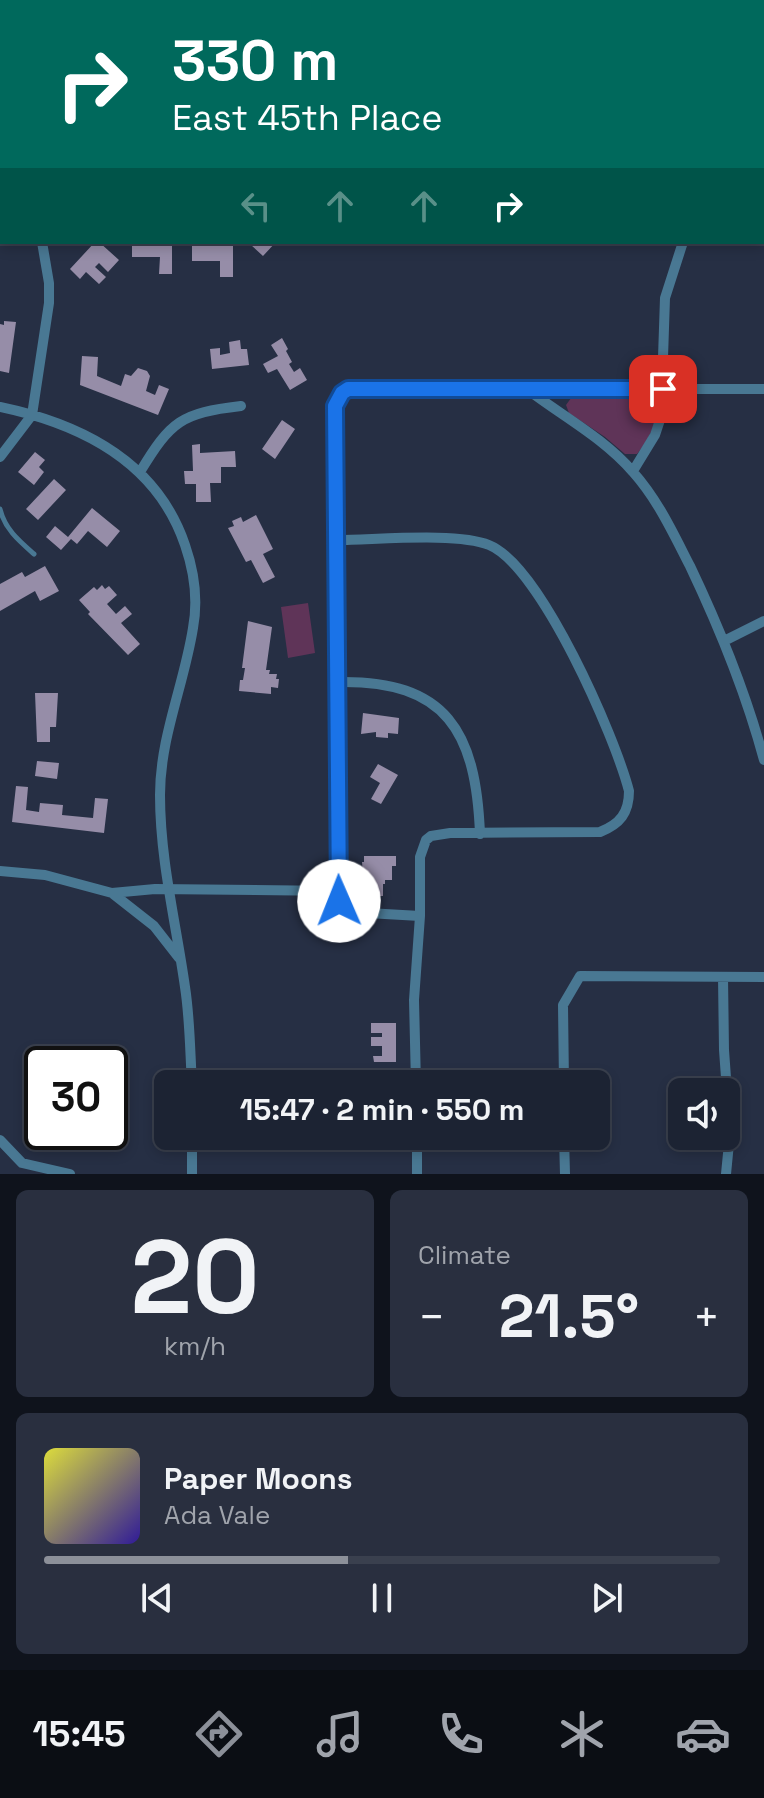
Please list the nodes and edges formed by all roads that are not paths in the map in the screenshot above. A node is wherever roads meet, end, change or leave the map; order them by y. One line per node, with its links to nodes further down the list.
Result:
1 (42, 244): 8 (street)
2 (682, 244): 4 (street)
3 (527, 389): 4 (street); 10 (street); 13 (street)
4 (663, 389): 5 (street); 10 (street)
5 (764, 389)
6 (241, 406): 11 (street)
7 (0, 407): 8 (street)
8 (32, 415): 9 (street); 11 (street)
9 (0, 457)
10 (633, 471): 16 (street)
11 (140, 472): 21 (street)
12 (0, 509): 14 (lane)
13 (338, 540): 17 (street); 19 (street)
14 (34, 554)
15 (764, 621): 16 (street)
16 (724, 641): 18 (street)
17 (338, 682): 19 (street); 22 (street)
18 (764, 760)
19 (480, 834): 24 (street)
20 (0, 871): 23 (street)
21 (168, 890): 22 (street); 23 (street); 25 (street)
22 (338, 891): 24 (street)
23 (112, 893): 25 (street)
24 (420, 916): 29 (street)
25 (180, 959): 28 (street)
26 (723, 977): 27 (street); 30 (street); 39 (street)
27 (764, 977)
28 (191, 1070)
29 (416, 1070)
30 (564, 1070)
31 (0, 1140): 35 (street)
32 (192, 1150): 36 (street)
33 (417, 1150): 37 (street)
34 (564, 1150): 38 (street)
35 (70, 1174)
36 (192, 1174)
37 (417, 1174)
38 (565, 1174)
39 (726, 1174)

